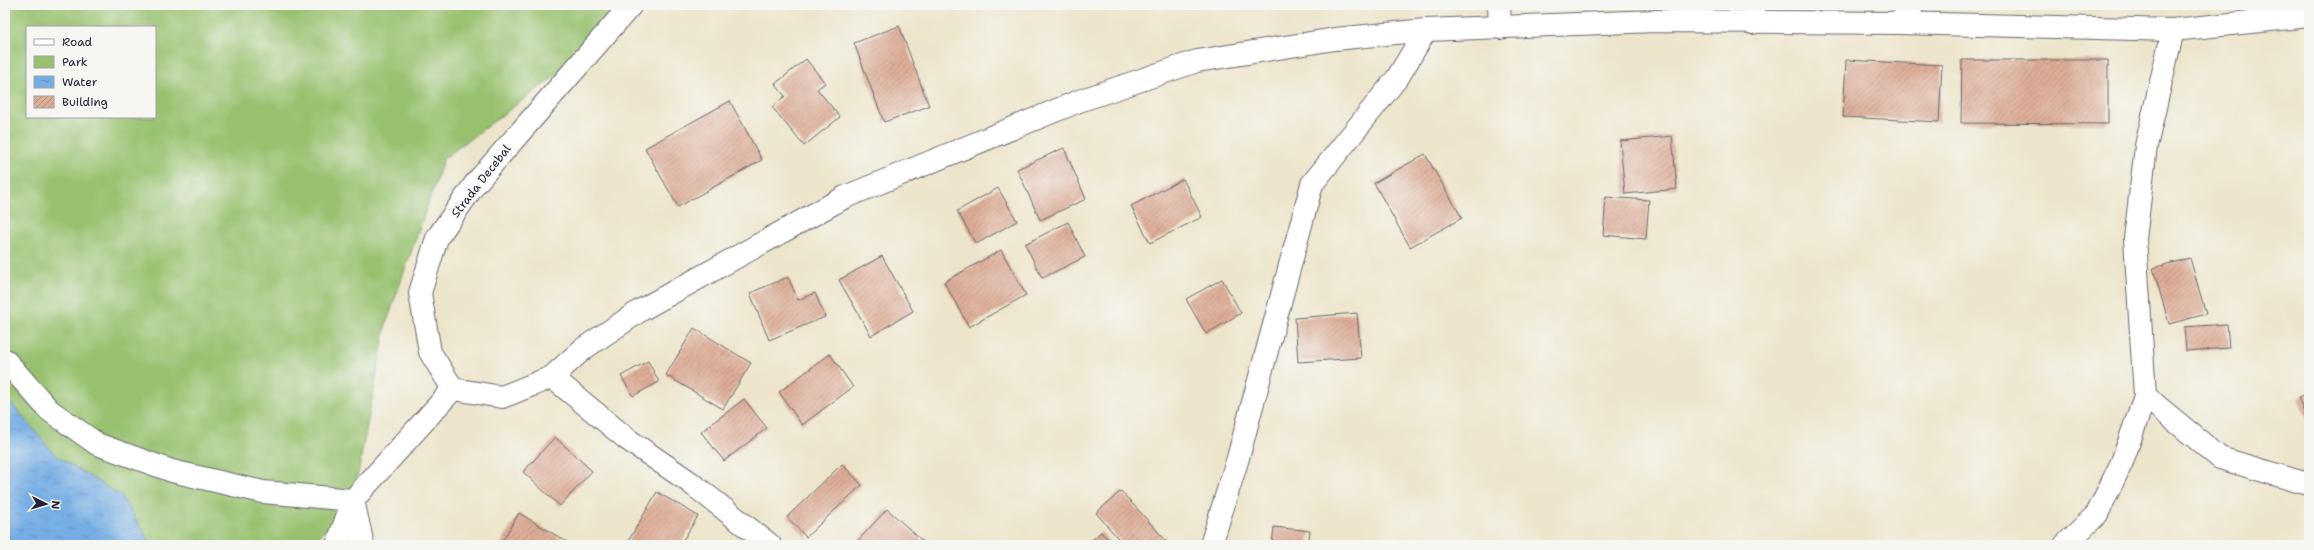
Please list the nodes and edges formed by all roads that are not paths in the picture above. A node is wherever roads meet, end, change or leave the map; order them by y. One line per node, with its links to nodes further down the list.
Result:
1 (631, 5): 12 (street, Strada Decebal)
2 (1499, 5): 7 (street)
3 (1913, 5): 6 (street)
4 (1754, 14): 6 (street); 7 (street)
5 (2309, 16): 9 (street)
6 (1899, 23): 9 (street)
7 (1500, 28): 8 (street)
8 (1426, 30): 11 (street); 19 (street)
9 (2173, 30): 13 (street)
10 (5, 360): 15 (street)
11 (552, 377): 12 (street); 18 (street)
12 (453, 388): 15 (street)
13 (2145, 396): 14 (street); 20 (street)
14 (2309, 481)
15 (353, 500): 16 (street); 17 (street)
16 (337, 545)
17 (363, 545)
18 (770, 545)
19 (1211, 545)
20 (2065, 545)

